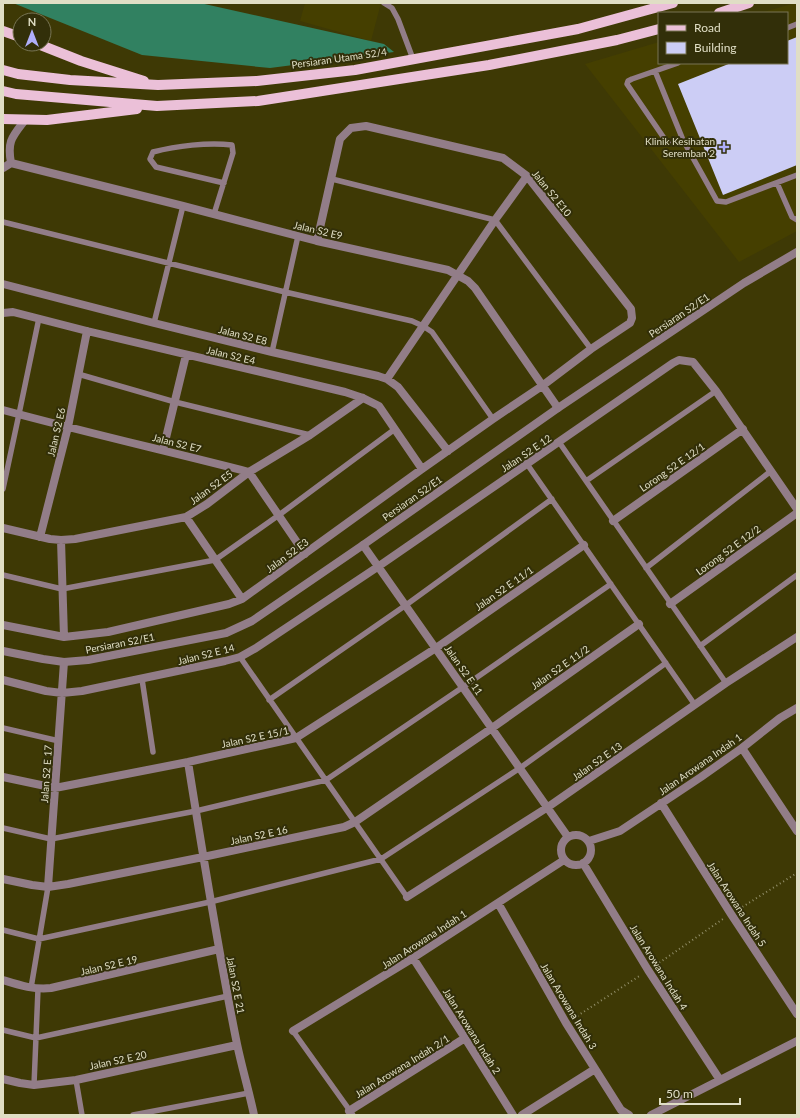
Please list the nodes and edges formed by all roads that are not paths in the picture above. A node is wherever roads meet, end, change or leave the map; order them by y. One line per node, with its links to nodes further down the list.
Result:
1 (384, 3): 7 (lane)
2 (673, 3): 7 (main road, Persiaran Utama S2/4)
3 (749, 3): 4 (main road)
4 (723, 12)
5 (658, 29): 13 (main road)
6 (52, 49): 11 (main road)
7 (413, 59): 11 (main road, Persiaran Utama S2/4)
8 (675, 64): 10 (lane)
9 (3, 70): 11 (main road, Persiaran Utama S2/4)
10 (655, 71): 16 (lane); 16 (lane)
11 (158, 85)
12 (3, 91): 13 (main road)
13 (157, 106): 15 (main road)
14 (3, 119): 15 (main road)
15 (24, 120): 17 (street)
16 (683, 140): 23 (lane)
17 (11, 163): 18 (street); 24 (street, Jalan S2 E9)
18 (3, 168)
19 (797, 175): 23 (lane)
20 (527, 176): 21 (street, Jalan S2 E10); 26 (street); 41 (street, Jalan S2 E10)
21 (332, 179): 26 (lane); 30 (street, Jalan S2 E10)
22 (224, 183): 22 (lane); 25 (lane)
23 (777, 183): 27 (lane)
24 (183, 206): 25 (street, Jalan S2 E9); 32 (lane)
25 (214, 214): 29 (street, Jalan S2 E9)
26 (495, 220): 33 (street); 41 (lane)
27 (797, 220)
28 (3, 222): 32 (lane)
29 (298, 236): 30 (street, Jalan S2 E9); 35 (lane)
30 (317, 241): 33 (street, Jalan S2 E9)
31 (797, 252): 50 (street, Persiaran S2/E1)
32 (169, 264): 35 (lane); 38 (lane)
33 (458, 274): 39 (street); 46 (street, Jalan S2 E9)
34 (3, 284): 38 (street, Jalan S2 E8)
35 (285, 292): 39 (lane); 42 (lane)
36 (3, 313): 37 (street, Jalan S2 E4)
37 (38, 318): 40 (street, Jalan S2 E4); 52 (lane)
38 (154, 323): 42 (street, Jalan S2 E8)
39 (423, 326): 45 (street); 53 (lane)
40 (87, 331): 43 (street, Jalan S2 E4); 44 (street, Jalan S2 E6)
41 (591, 349): 46 (street, Jalan S2 E10)
42 (272, 352): 45 (street, Jalan S2 E8)
43 (186, 354): 48 (street, Jalan S2 E4); 49 (street)
44 (78, 374): 49 (lane); 54 (street, Jalan S2 E6)
45 (387, 379): 60 (street, Jalan S2 E8)
46 (542, 386): 50 (street, Jalan S2 E9); 53 (street, Jalan S2 E3)
47 (716, 391): 56 (street); 58 (street, Jalan S2 E 12); 65 (lane)
48 (363, 398): 55 (street, Jalan S2 E4); 57 (street, Jalan S2 E5)
49 (175, 402): 57 (lane); 59 (street)
50 (558, 408): 76 (street, Persiaran S2/E1)
51 (3, 410): 52 (street, Jalan S2 E7)
52 (19, 414): 54 (street, Jalan S2 E7); 66 (lane)
53 (493, 419): 60 (street, Jalan S2 E3)
54 (68, 427): 59 (street, Jalan S2 E7); 74 (street, Jalan S2 E6)
55 (395, 429): 62 (street, Jalan S2 E4); 70 (lane)
56 (742, 429): 64 (street); 72 (street, Lorong S2 E 12/1)
57 (310, 435): 63 (street, Jalan S2 E5)
58 (559, 442): 61 (street, Jalan S2 E 12); 65 (lane)
59 (163, 450): 63 (street, Jalan S2 E7)
60 (448, 451): 62 (street, Jalan S2 E3)
61 (527, 464): 67 (lane); 80 (street, Jalan S2 E 12)
62 (422, 469): 78 (street, Jalan S2 E3)
63 (249, 472): 70 (street); 71 (street, Jalan S2 E5)
64 (771, 472): 68 (street); 81 (lane)
65 (586, 481): 72 (lane)
66 (3, 489)
67 (552, 499): 77 (lane); 88 (lane)
68 (797, 509)
69 (797, 513): 87 (street, Lorong S2 E 12/2)
70 (279, 515): 78 (street); 79 (lane)
71 (186, 517): 75 (street, Jalan S2 E5); 79 (street)
72 (613, 520): 81 (lane)
73 (3, 528): 74 (street, Jalan S2 E5)
74 (40, 537): 75 (street, Jalan S2 E5)
75 (61, 540): 85 (street)
76 (363, 545): 80 (street, Jalan S2 E 11); 97 (street, Persiaran S2/E1)
77 (584, 545): 84 (lane); 94 (street, Jalan S2 E 11/1)
78 (305, 554): 86 (street, Jalan S2 E3)
79 (215, 560): 85 (lane); 86 (street)
80 (379, 566): 88 (street, Jalan S2 E 11); 96 (street, Jalan S2 E 14)
81 (646, 568): 87 (lane)
82 (3, 575): 85 (lane)
83 (797, 575): 93 (lane)
84 (611, 584): 90 (lane); 102 (lane)
85 (62, 589): 91 (street)
86 (242, 599): 91 (street, Jalan S2 E3)
87 (670, 604): 93 (lane)
88 (406, 605): 94 (street, Jalan S2 E 11); 104 (lane)
89 (3, 624): 91 (street, Jalan S2 E3)
90 (639, 624): 98 (lane); 108 (street, Jalan S2 E 11/2)
91 (64, 637)
92 (797, 637): 101 (street, Jalan S2 E 13)
93 (700, 646): 101 (lane)
94 (436, 648): 102 (street, Jalan S2 E 11); 109 (street, Jalan S2 E 15/1)
95 (3, 651): 97 (street, Persiaran S2/E1)
96 (240, 657): 99 (street, Jalan S2 E 14); 104 (lane)
97 (64, 662): 103 (street, Jalan S2 E 17)
98 (666, 662): 105 (lane); 114 (lane)
99 (142, 679): 103 (street, Jalan S2 E 14); 112 (lane)
100 (3, 680): 103 (street, Jalan S2 E 14)
101 (726, 684): 105 (street, Jalan S2 E 13)
102 (463, 687): 108 (street, Jalan S2 E 11); 116 (lane)
103 (62, 693): 110 (street, Jalan S2 E 17)
104 (269, 700): 109 (lane)
105 (695, 705): 119 (street, Jalan S2 E 13)
106 (797, 708): 111 (street, Jalan Arowana Indah 1)
107 (3, 728): 110 (lane)
108 (492, 728): 114 (street, Jalan S2 E 11); 121 (street, Jalan S2 E 16)
109 (296, 738): 113 (street, Jalan S2 E 15/1); 116 (lane)
110 (59, 741): 117 (street, Jalan S2 E 17)
111 (742, 748): 118 (street, Jalan Arowana Indah 1); 123 (street)
112 (154, 752)
113 (188, 762): 117 (street, Jalan S2 E 15/1); 120 (street, Jalan S2 E 21)
114 (520, 768): 119 (street, Jalan S2 E 11); 128 (lane)
115 (3, 777): 117 (street)
116 (326, 780): 120 (lane); 121 (lane)
117 (55, 788): 125 (street, Jalan S2 E 17)
118 (662, 803): 126 (street, Jalan Arowana Indah 1); 143 (street, Jalan Arowana Indah 5)
119 (548, 808): 124 (street, Jalan S2 E 11); 133 (street, Jalan S2 E 13)
120 (196, 811): 125 (lane); 127 (street, Jalan S2 E 21)
121 (355, 822): 127 (street, Jalan S2 E 16); 128 (lane)
122 (3, 828): 125 (lane)
123 (797, 831)
124 (568, 837): 126 (street); 129 (street)
125 (52, 839): 132 (street, Jalan S2 E 17)
126 (589, 841): 130 (street)
127 (203, 857): 132 (street, Jalan S2 E 16); 134 (street, Jalan S2 E 21)
128 (381, 859): 133 (lane); 134 (lane)
129 (564, 860): 130 (street); 135 (street, Jalan Arowana Indah 1)
130 (583, 863): 153 (street, Jalan Arowana Indah 4)
131 (3, 879): 132 (street, Jalan S2 E 16)
132 (48, 887): 137 (lane)
133 (407, 897)
134 (210, 902): 137 (lane); 138 (street, Jalan S2 E 21)
135 (498, 903): 139 (street, Jalan Arowana Indah 1); 150 (street, Jalan Arowana Indah 3)
136 (3, 930): 137 (lane)
137 (39, 939): 141 (lane)
138 (219, 949): 141 (street, Jalan S2 E 19); 142 (street, Jalan S2 E 21)
139 (413, 958): 145 (street, Jalan Arowana Indah 1); 147 (street, Jalan Arowana Indah 2)
140 (3, 980): 141 (street, Jalan S2 E 19)
141 (35, 988): 146 (lane)
142 (228, 996): 146 (lane); 149 (street, Jalan S2 E 21)
143 (797, 1014)
144 (3, 1030): 146 (lane)
145 (293, 1031): 156 (lane)
146 (36, 1038): 154 (lane)
147 (465, 1038): 156 (street, Jalan Arowana Indah 2/1); 160 (street, Jalan Arowana Indah 2)
148 (797, 1041): 153 (street)
149 (237, 1045): 152 (street, Jalan S2 E 20); 155 (street, Jalan S2 E 21)
150 (595, 1069): 161 (street); 162 (street, Jalan Arowana Indah 3)
151 (3, 1079): 154 (street, Jalan S2 E 20)
152 (76, 1080): 154 (street, Jalan S2 E 20); 157 (lane)
153 (720, 1080): 163 (street)
154 (34, 1085)
155 (249, 1093): 158 (lane); 159 (street, Jalan S2 E 21)
156 (351, 1113)
157 (82, 1115)
158 (133, 1115)
159 (254, 1115)
160 (512, 1115)
161 (522, 1115)
162 (628, 1115)
163 (651, 1115)

